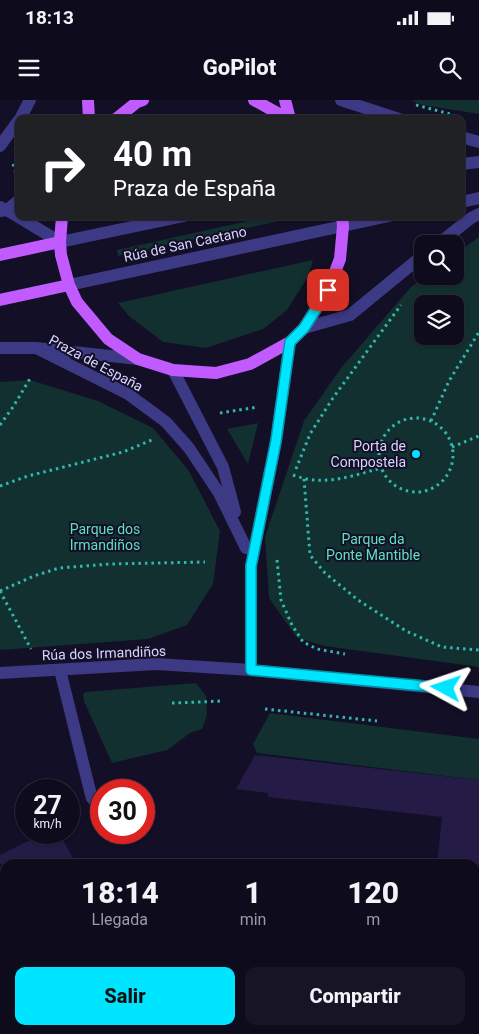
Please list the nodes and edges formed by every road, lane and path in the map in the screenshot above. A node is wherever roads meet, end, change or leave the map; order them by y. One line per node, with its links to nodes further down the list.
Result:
1 (30, 100): 8 (street)
2 (88, 100): 9 (main road)
3 (143, 100): 10 (main road)
4 (254, 100): 11 (main road)
5 (285, 100): 12 (main road)
6 (341, 100): 13 (street)
7 (409, 102): 14 (path)
8 (21, 115)
9 (89, 115)
10 (121, 115)
11 (282, 115)
12 (288, 115)
13 (387, 115)
14 (458, 115)
15 (15, 125): 18 (street)
16 (465, 138): 17 (street)
17 (479, 142)
18 (0, 146)
19 (12, 159): 22 (path)
20 (479, 162): 21 (street)
21 (465, 164)
22 (15, 170)
23 (479, 198): 24 (street)
24 (465, 201)
25 (15, 202): 26 (street)
26 (2, 210): 28 (street)
27 (479, 214): 33 (street)
28 (15, 217)
29 (20, 220): 34 (street)
30 (62, 220): 34 (main road, Praza de España)
31 (166, 220): 34 (street, Rúa de San Caetano)
32 (342, 221): 37 (street, Rúa de San Caetano); 40 (main road, Praza de España)
33 (449, 235)
34 (60, 242): 35 (main road); 37 (main road, Praza de España)
35 (0, 255)
36 (414, 263): 40 (street)
37 (69, 285): 38 (main road); 45 (main road, Praza de España)
38 (0, 300)
39 (404, 301): 56 (path)
40 (304, 328): 42 (main road, Praza de España)
41 (479, 332): 50 (path)
42 (290, 342): 46 (main road, Praza de España); 63 (street, Praza de España)
43 (0, 348): 44 (street)
44 (36, 348): 45 (street); 60 (street, Praza de España)
45 (138, 359): 46 (main road, Praza de España)
46 (173, 370): 60 (street, Praza de España)
47 (31, 377): 51 (path)
48 (266, 406): 49 (path)
49 (218, 413)
50 (431, 420): 54 (path); 55 (path)
51 (0, 425)
52 (479, 436): 54 (path)
53 (155, 439): 59 (path)
54 (452, 447): 55 (path)
55 (381, 468): 57 (path)
56 (293, 475): 57 (path); 58 (path)
57 (304, 479): 65 (path)
58 (290, 484)
59 (0, 486)
60 (246, 548): 63 (street, Praza de España)
61 (277, 558): 67 (path)
62 (206, 562): 64 (path)
63 (251, 566): 69 (street, Praza de España)
64 (0, 590): 66 (path)
65 (479, 650)
66 (33, 653)
67 (346, 654)
68 (60, 670): 69 (street, Rúa dos Irmandiños); 70 (street, Rúa dos Irmandiños); 76 (street)
69 (251, 670): 71 (street, Rúa dos Irmandiños)
70 (0, 673)
71 (479, 692)
72 (224, 700): 73 (path)
73 (172, 703)
74 (265, 709): 75 (path)
75 (377, 721)
76 (90, 791)

